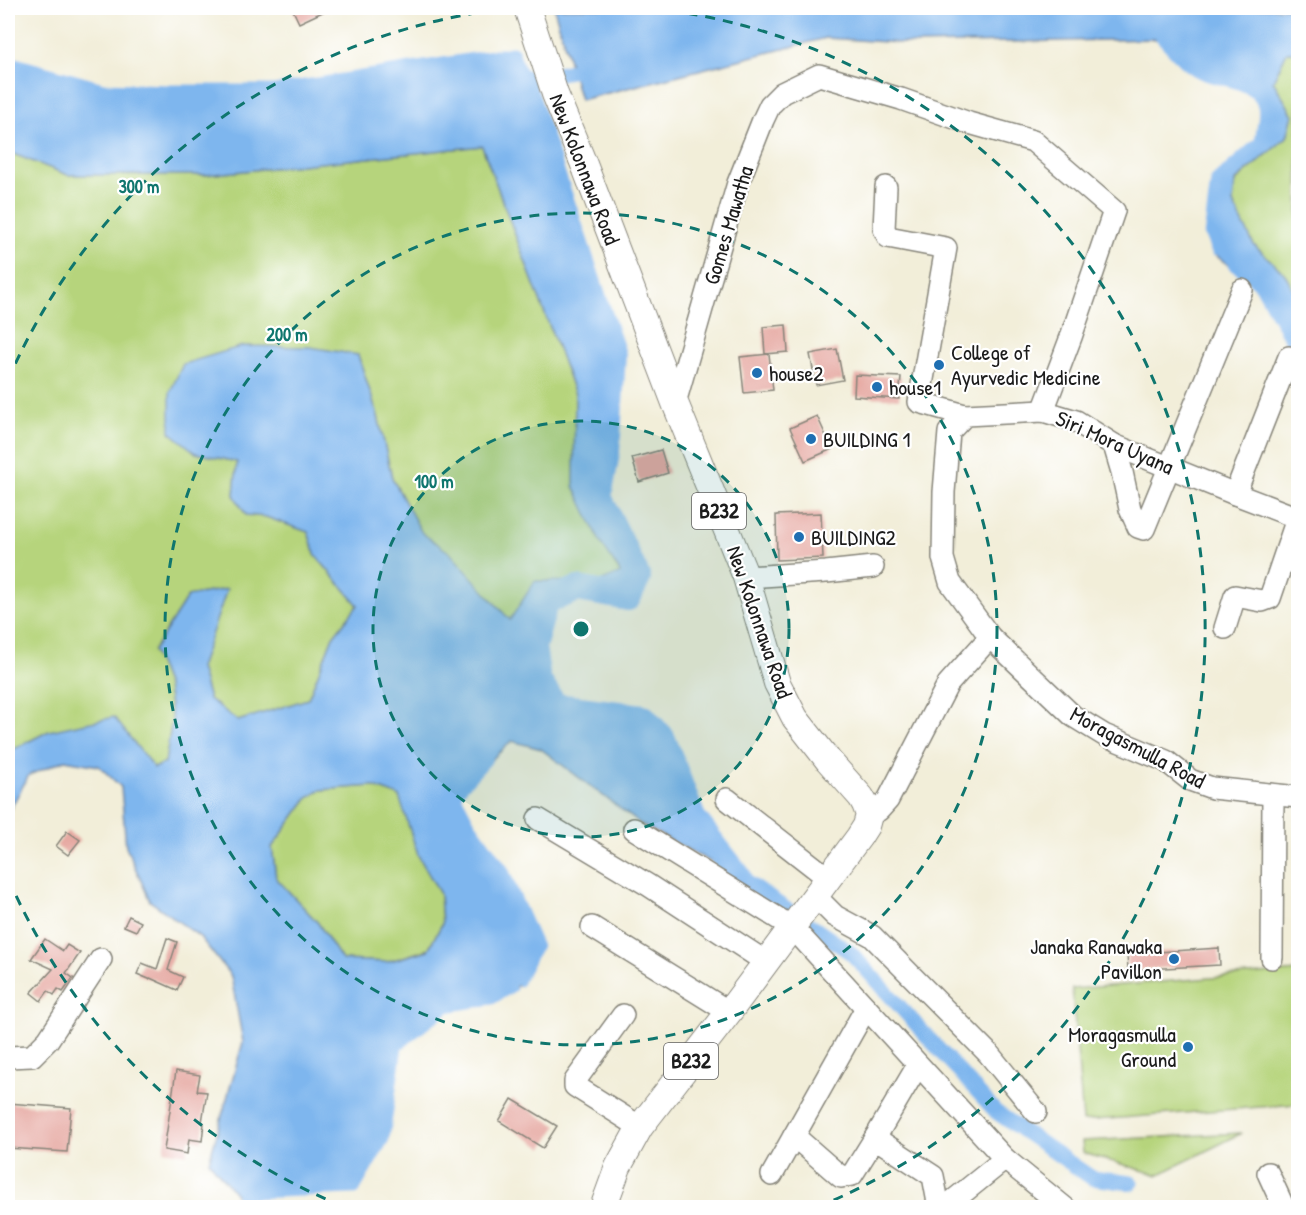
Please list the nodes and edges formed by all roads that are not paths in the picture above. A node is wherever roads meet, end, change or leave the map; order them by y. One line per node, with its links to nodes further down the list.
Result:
1 (527, 8): 5 (main road, New Kolonnawa Road / B232)
2 (886, 187): 7 (street, Siri Mora Uyana)
3 (1242, 290): 9 (street)
4 (1289, 357): 10 (street)
5 (675, 403): 6 (street, Gomes Mawatha); 13 (main road, New Kolonnawa Road / B232)
6 (1043, 411): 7 (street, Siri Mora Uyana); 8 (street, Siri Mora Uyana)
7 (965, 415): 15 (street, Moragasmulla Road)
8 (1114, 446): 9 (street, Siri Mora Uyana); 9 (street)
9 (1170, 468): 10 (street, Siri Mora Uyana)
10 (1235, 495): 11 (street, Siri Mora Uyana)
11 (1298, 517): 14 (street)
12 (873, 567): 13 (street)
13 (746, 577): 19 (main road, New Kolonnawa Road / B232)
14 (1226, 628)
15 (990, 637): 16 (street, Moragasmulla Road); 19 (street)
16 (1273, 795): 17 (street, Moragasmulla Road); 25 (street)
17 (1299, 797)
18 (727, 799): 22 (street)
19 (869, 815): 22 (main road, B232)
20 (538, 819): 27 (street)
21 (634, 829): 23 (street)
22 (818, 892): 23 (main road, B232); 33 (street)
23 (793, 925): 27 (main road, B232); 28 (street)
24 (592, 927): 29 (street)
25 (1272, 958)
26 (101, 959): 31 (street)
27 (766, 962): 29 (main road, B232)
28 (866, 1008): 32 (street); 35 (street)
29 (729, 1012): 34 (main road, B232)
30 (623, 1015): 34 (street)
31 (8, 1058)
32 (918, 1065): 36 (street); 37 (street)
33 (1036, 1112)
34 (640, 1127): 40 (main road, B232)
35 (794, 1136): 36 (street); 39 (street)
36 (875, 1138): 41 (street)
37 (1005, 1159): 41 (street); 42 (street)
38 (1268, 1173): 43 (street)
39 (772, 1175)
40 (603, 1208)
41 (942, 1208)
42 (1065, 1208)
43 (1284, 1208)

